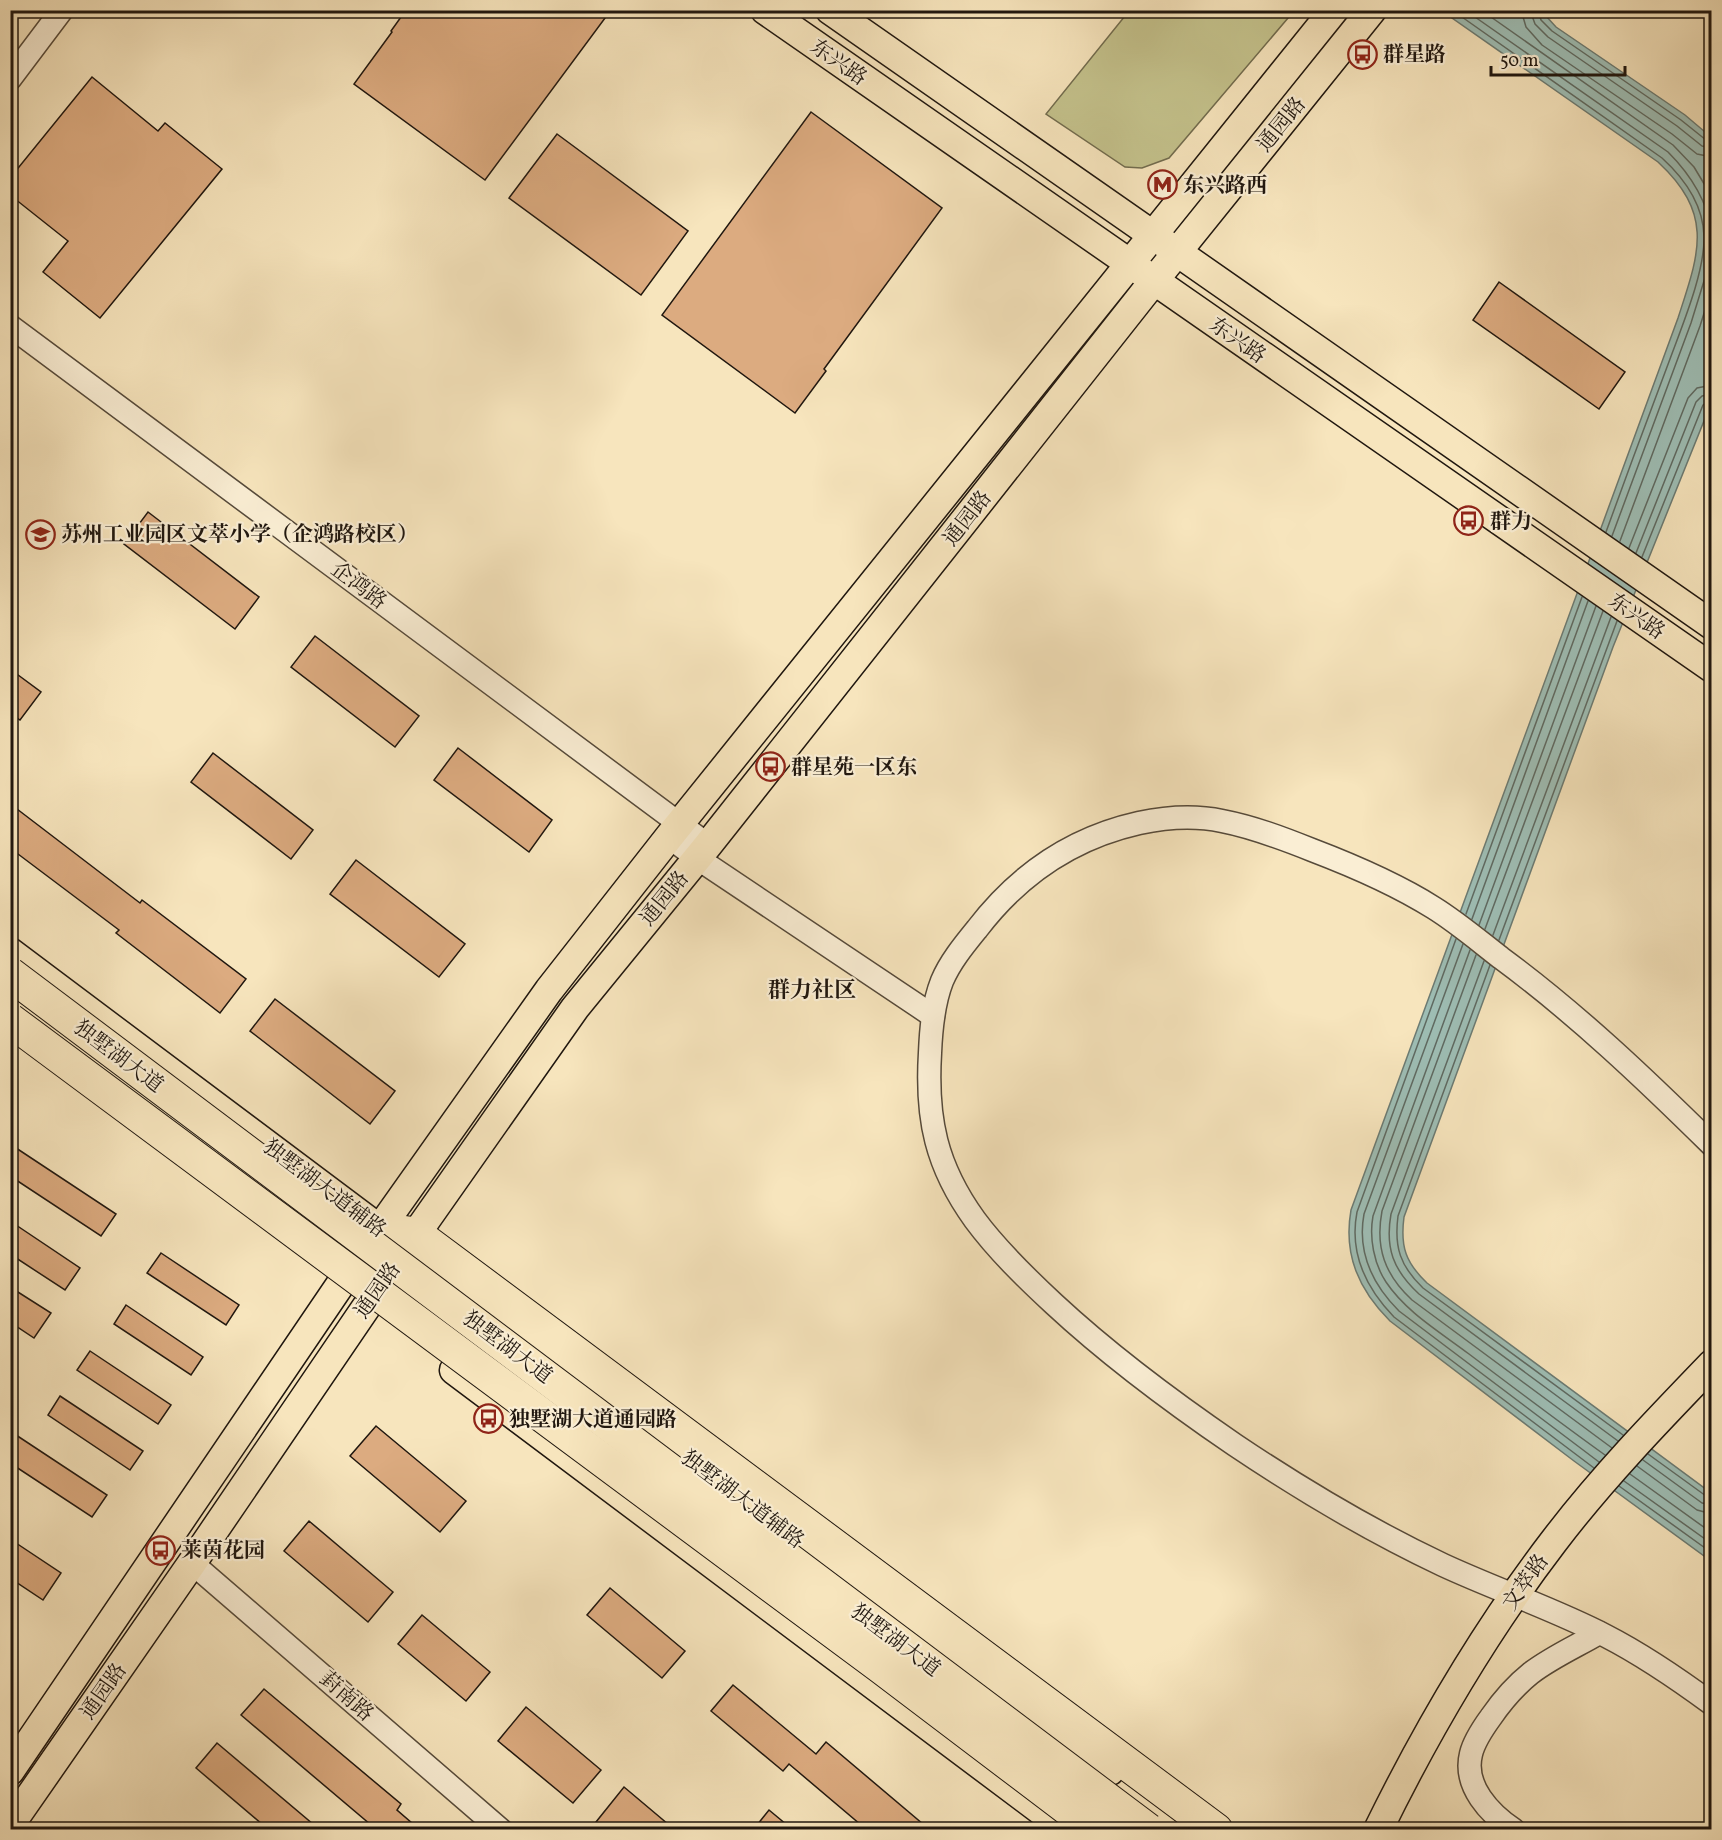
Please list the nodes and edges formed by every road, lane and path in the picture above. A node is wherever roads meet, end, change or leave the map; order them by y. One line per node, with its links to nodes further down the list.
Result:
1 (62, 10): 6 (street)
2 (765, 10): 9 (main road, 东兴路)
3 (830, 10): 7 (main road, 东兴路)
4 (1334, 10): 7 (main road, 通园路)
5 (1372, 10): 8 (main road, 通园路)
6 (10, 79)
7 (1152, 235): 8 (main road, 东兴路); 9 (main road, 通园路)
8 (1177, 253): 10 (main road, 通园路); 12 (main road, 东兴路)
9 (1130, 264): 10 (main road, 东兴路); 14 (main road, 通园路)
10 (1153, 282): 13 (main road, 东兴路); 15 (main road, 通园路)
11 (10, 326): 14 (street, 企鸿路)
12 (1712, 625)
13 (1712, 668)
14 (675, 830): 15 (street, 企鸿路); 22 (main road, 通园路)
15 (702, 852): 18 (street, 企鸿路); 23 (main road, 通园路)
16 (10, 952): 22 (main road, 独墅湖大道辅路)
17 (10, 974): 40 (highway, 独墅湖大道, bridge)
18 (933, 1016): 21 (street); 32 (street)
19 (10, 1020): 39 (highway, 独墅湖大道, bridge)
20 (10, 1038): 25 (main road)
21 (1712, 1145)
22 (371, 1241): 23 (highway); 24 (main road, 独墅湖大道辅路); 25 (main road, 通园路)
23 (411, 1241): 24 (main road, 通园路); 28 (main road, 独墅湖大道辅路); 29 (highway)
24 (389, 1272): 26 (main road, 通园路); 30 (main road, 独墅湖大道辅路)
25 (340, 1285): 26 (main road); 35 (main road, 通园路)
26 (367, 1305): 31 (main road, 通园路); 38 (main road)
27 (1712, 1364): 32 (main road, 文萃路)
28 (623, 1410): 29 (highway); 30 (main road, 独墅湖大道辅路)
29 (669, 1422): 30 (highway)
30 (710, 1464): 41 (main road, 独墅湖大道辅路); 42 (highway)
31 (192, 1563): 36 (main road, 通园路); 37 (street, 葑南路)
32 (1514, 1596): 33 (street); 43 (main road, 文萃路)
33 (1599, 1633): 34 (street); 44 (street)
34 (1712, 1704)
35 (10, 1771)
36 (10, 1825)
37 (501, 1830)
38 (1067, 1830)
39 (1096, 1830)
40 (1148, 1830)
41 (1189, 1830)
42 (1216, 1830)
43 (1378, 1830)
44 (1514, 1830)

